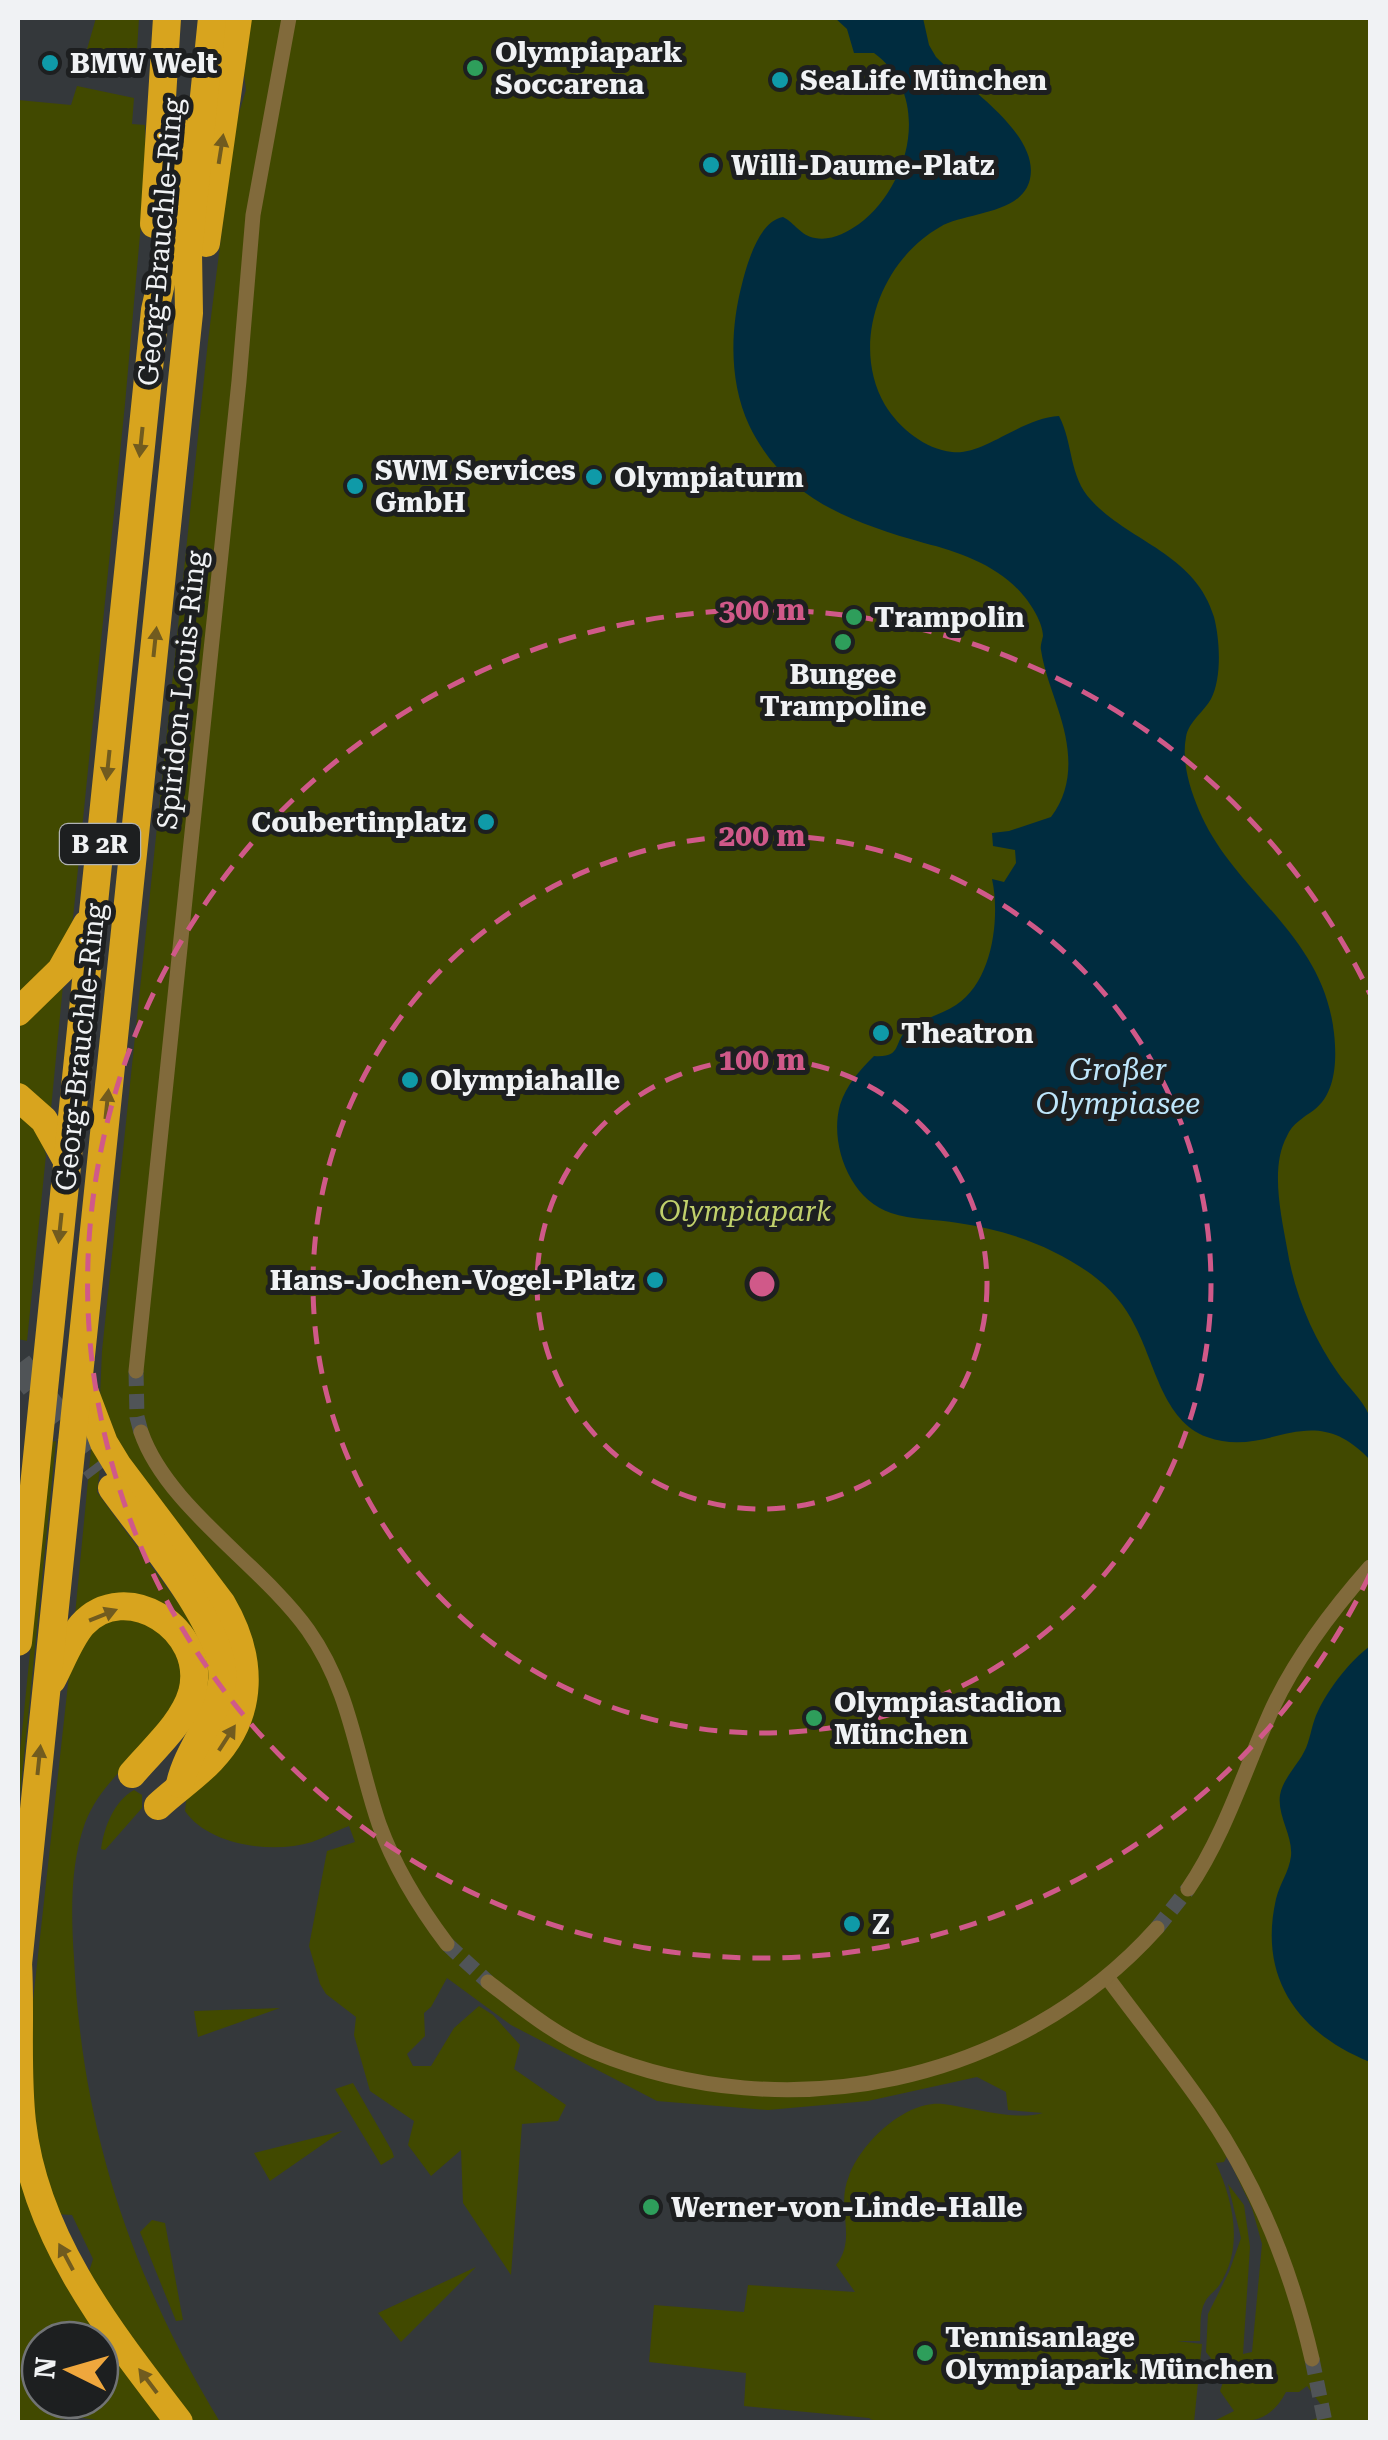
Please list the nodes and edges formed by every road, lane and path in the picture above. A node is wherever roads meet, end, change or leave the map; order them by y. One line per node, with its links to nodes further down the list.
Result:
1 (167, 18): 6 (highway)
2 (193, 18): 6 (highway, Georg-Brauchle-Ring / B 2R)
3 (212, 18): 7 (highway, Georg-Brauchle-Ring / B 2R)
4 (238, 18): 7 (highway, one-way to 4)
5 (289, 18): 12 (street, Spiridon-Louis-Ring)
6 (154, 310): 8 (highway, Georg-Brauchle-Ring / B 2R, one-way to 8)
7 (190, 313): 13 (highway, Georg-Brauchle-Ring / B 2R, one-way to 7)
8 (92, 914): 9 (highway); 11 (highway, Georg-Brauchle-Ring / B 2R)
9 (18, 1012)
10 (18, 1097): 11 (highway)
11 (67, 1161): 17 (highway, Georg-Brauchle-Ring / B 2R, one-way to 17)
12 (136, 1371)
13 (79, 1376): 18 (highway, Georg-Brauchle-Ring / B 2R); 20 (highway, one-way to 13)
14 (141, 1432): 24 (street)
15 (100, 1471): 19 (highway)
16 (1370, 1567): 22 (street)
17 (18, 1642)
18 (46, 1690): 19 (highway, one-way to 19); 25 (highway, Georg-Brauchle-Ring / B 2R, one-way to 18)
19 (206, 1723): 20 (highway)
20 (180, 1786): 21 (highway)
21 (158, 1806)
22 (1188, 1889)
23 (1157, 1928): 26 (street)
24 (447, 1944)
25 (18, 1963): 29 (highway, B 2R, one-way to 25)
26 (1107, 1977): 27 (street); 28 (street)
27 (488, 1982)
28 (1312, 2359)
29 (179, 2422)

